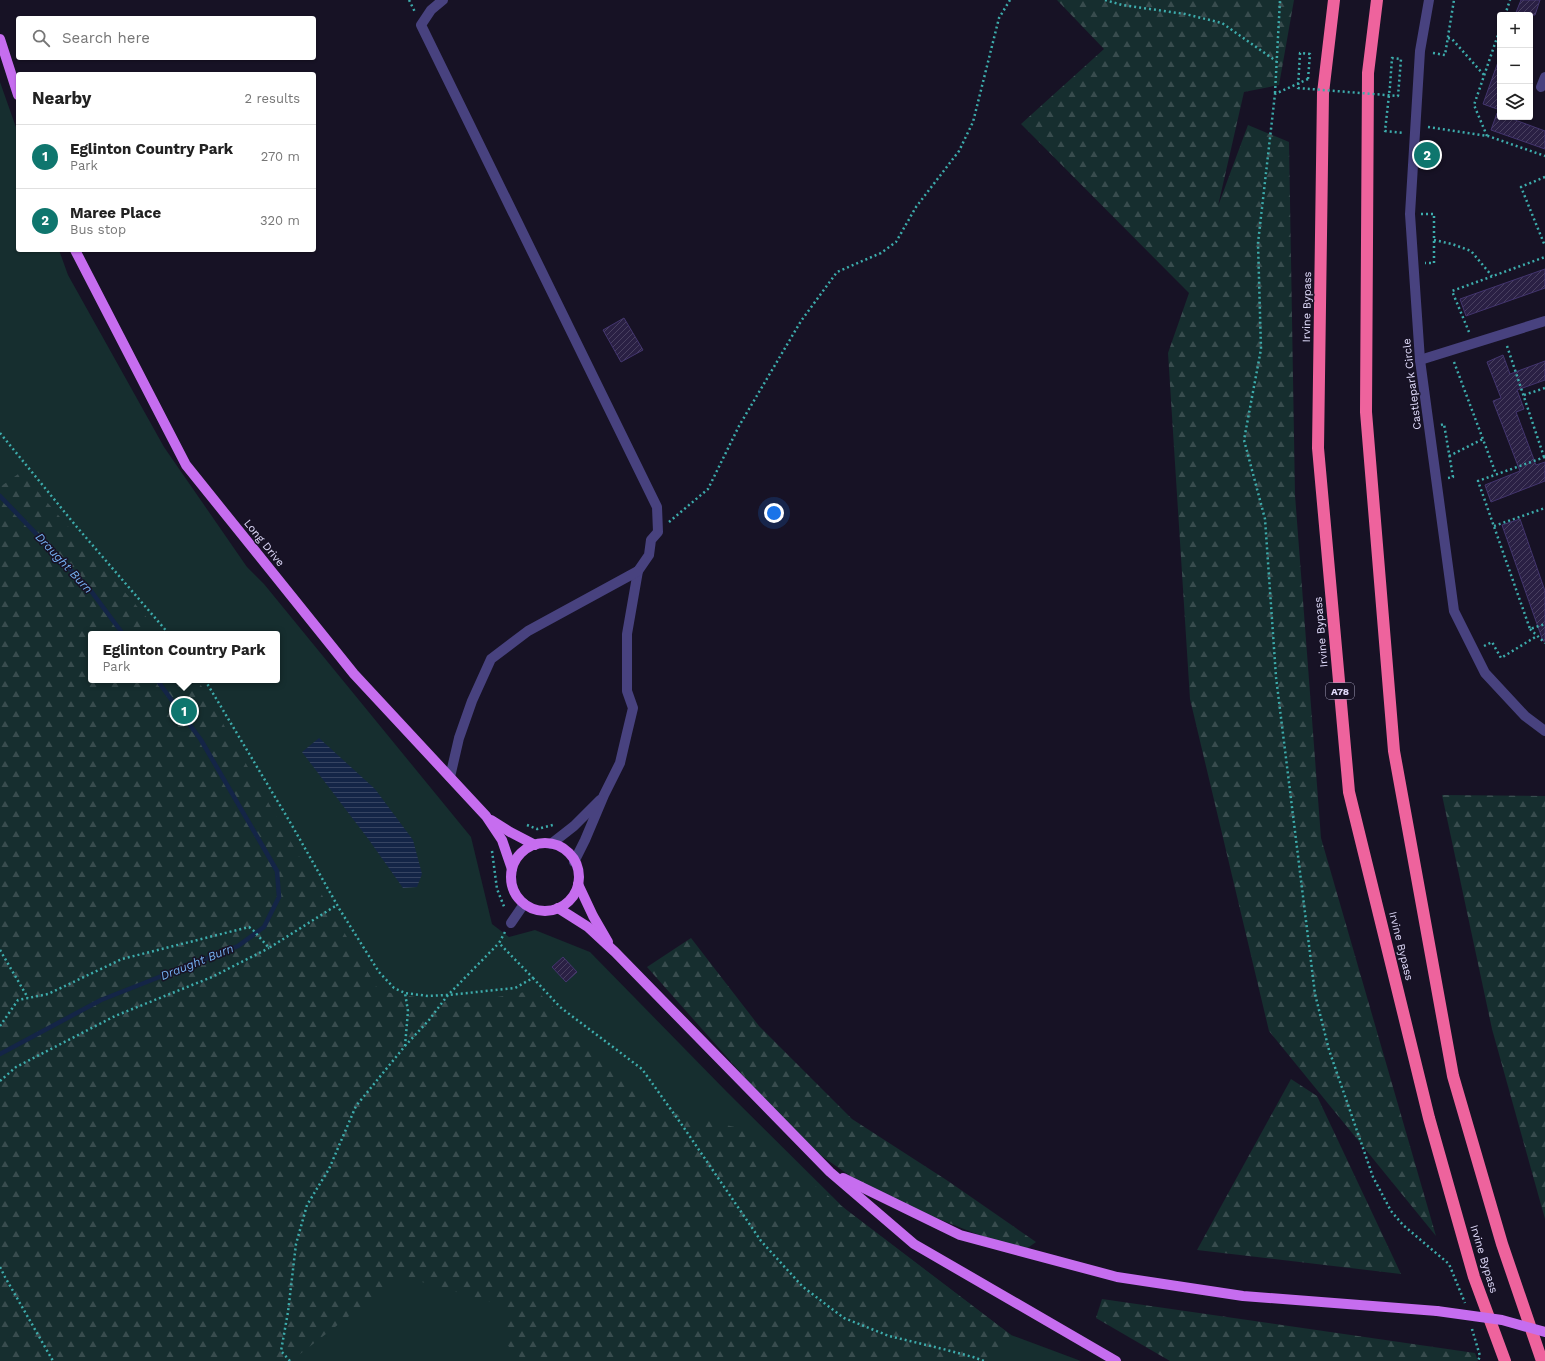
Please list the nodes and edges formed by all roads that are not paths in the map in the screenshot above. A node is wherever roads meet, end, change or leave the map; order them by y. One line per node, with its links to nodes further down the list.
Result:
1 (443, 0): 12 (street)
2 (1334, 0): 29 (highway, Irvine Bypass / A78)
3 (1377, 0): 30 (highway, Irvine Bypass)
4 (1429, 0): 11 (street, Castlepark Circle)
5 (0, 39): 8 (main road)
6 (1545, 77): 7 (street)
7 (1541, 87)
8 (16, 89)
9 (76, 252): 14 (main road, Long Drive)
10 (1545, 321): 11 (street)
11 (1420, 360): 13 (street, Castlepark Circle)
12 (638, 571): 14 (street); 15 (street)
13 (1545, 731)
14 (450, 777): 16 (main road, Long Drive)
15 (604, 795): 17 (street); 19 (street)
16 (486, 816): 18 (main road, Long Drive); 20 (main road, Long Drive)
17 (551, 844): 18 (main road); 19 (main road)
18 (535, 845): 20 (main road)
19 (574, 862): 21 (main road)
20 (512, 870): 22 (main road)
21 (578, 884): 23 (main road); 25 (main road)
22 (524, 904): 23 (main road); 24 (street)
23 (558, 908): 25 (main road)
24 (511, 923)
25 (615, 952): 26 (main road)
26 (830, 1172): 27 (main road, bridge); 28 (main road)
27 (1545, 1332)
28 (1116, 1361)
29 (1505, 1361)
30 (1542, 1361)

